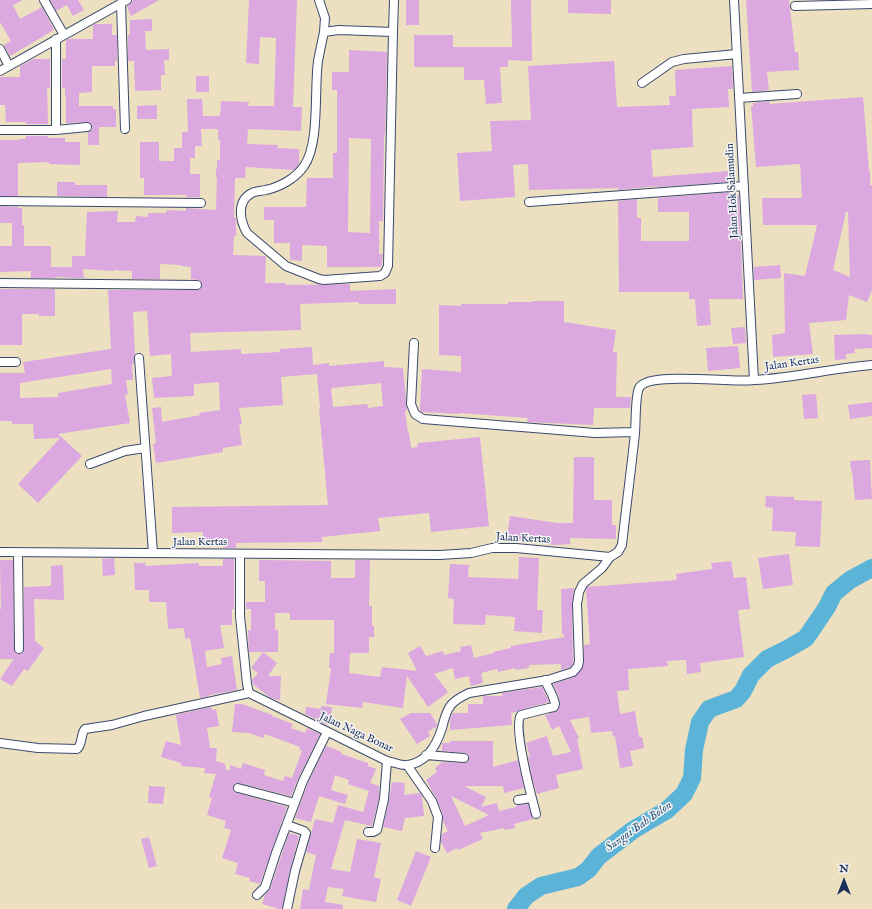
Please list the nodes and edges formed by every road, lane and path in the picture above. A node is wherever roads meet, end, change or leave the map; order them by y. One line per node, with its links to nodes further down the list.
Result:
1 (44, 0): 10 (street)
2 (319, 0): 8 (street)
3 (394, 0): 9 (street)
4 (734, 0): 13 (street, Jalan Hok Salamudin)
5 (118, 2): 10 (street); 20 (street)
6 (872, 4): 7 (street)
7 (795, 6)
8 (324, 32): 9 (street); 9 (street)
9 (393, 32)
10 (64, 35): 11 (street)
11 (56, 39): 14 (street); 22 (street)
12 (0, 49): 14 (street)
13 (737, 54): 16 (street); 18 (street, Jalan Hok Salamudin)
14 (9, 66): 15 (street)
15 (0, 71)
16 (642, 83)
17 (797, 94): 18 (street)
18 (739, 98): 23 (street, Jalan Hok Salamudin)
19 (87, 127): 22 (street)
20 (125, 129)
21 (0, 130): 22 (street)
22 (56, 130)
23 (744, 186): 25 (street); 34 (street, Jalan Hok Salamudin)
24 (0, 201): 26 (street)
25 (529, 202)
26 (202, 203)
27 (0, 283): 28 (street)
28 (196, 285)
29 (414, 343): 35 (street)
30 (139, 358): 36 (street)
31 (0, 362): 32 (street)
32 (16, 362)
33 (872, 365): 34 (street, Jalan Kertas)
34 (754, 380): 35 (street, Jalan Kertas)
35 (635, 432): 42 (street, Jalan Kertas)
36 (145, 448): 37 (street); 40 (street)
37 (90, 464)
38 (0, 552): 39 (street, Jalan Kertas)
39 (18, 552): 40 (street, Jalan Kertas); 43 (street)
40 (153, 553): 41 (street, Jalan Kertas)
41 (240, 554): 42 (street, Jalan Kertas); 45 (street)
42 (610, 557): 44 (street)
43 (19, 649)
44 (545, 680): 48 (street); 53 (street)
45 (249, 693): 46 (street, Jalan Naga Bonar); 47 (street)
46 (327, 732): 50 (street, Jalan Naga Bonar); 55 (street)
47 (0, 742)
48 (426, 755): 49 (street); 51 (street)
49 (464, 758)
50 (387, 761): 51 (street, Jalan Naga Bonar); 58 (street)
51 (407, 765): 59 (street)
52 (238, 788): 55 (street)
53 (532, 798): 54 (street); 56 (street)
54 (518, 800)
55 (295, 803): 57 (street)
56 (536, 814)
57 (287, 825): 60 (street); 61 (street)
58 (368, 832)
59 (435, 848)
60 (257, 895)
61 (287, 909)

